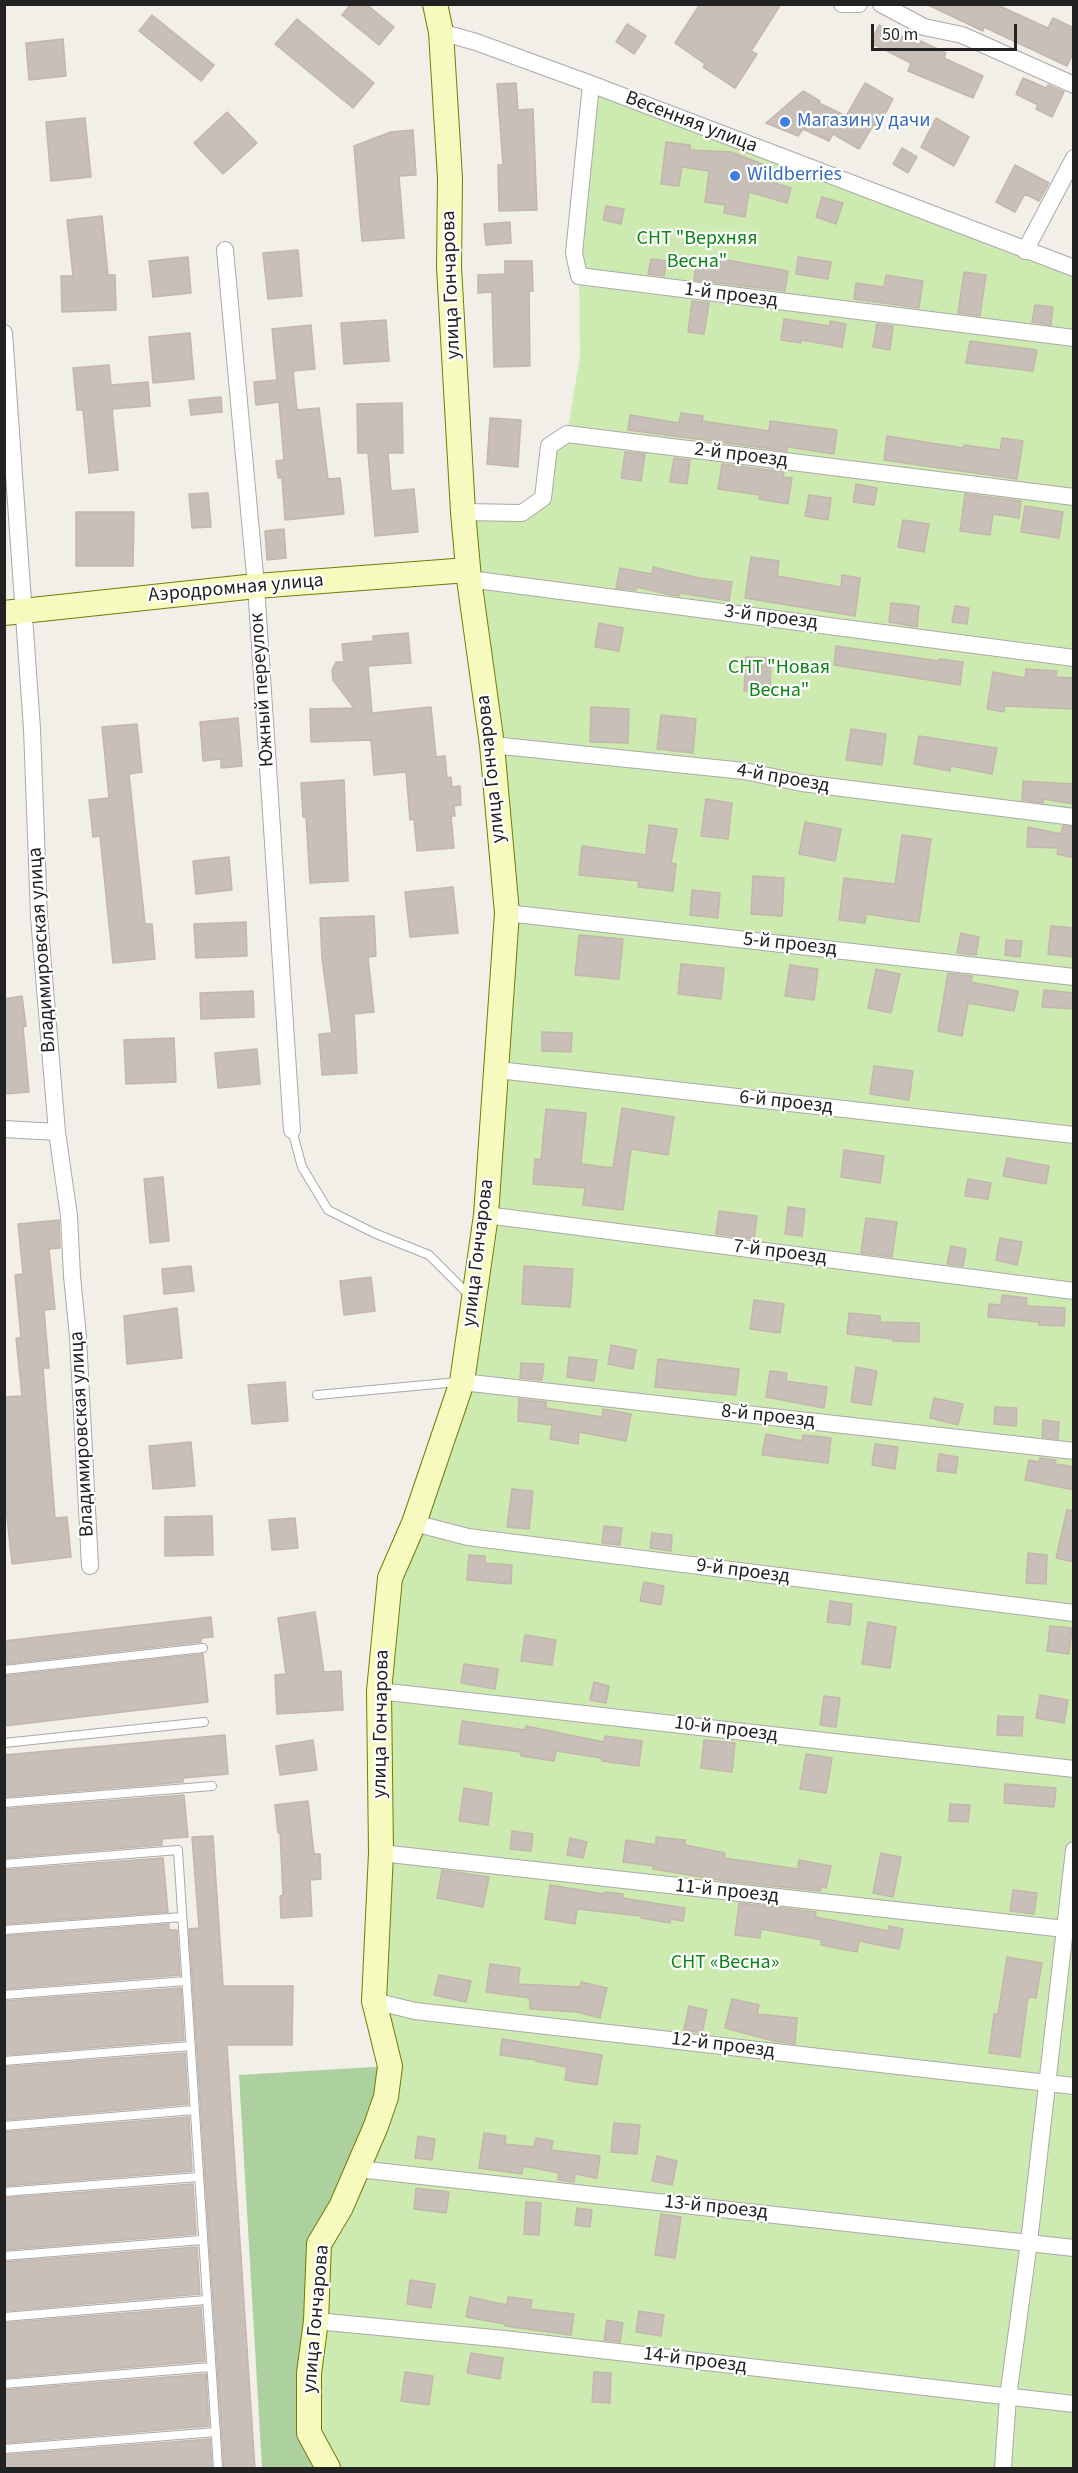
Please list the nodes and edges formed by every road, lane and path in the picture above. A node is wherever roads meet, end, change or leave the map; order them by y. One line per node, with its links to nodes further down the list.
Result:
1 (435, 4): 5 (street, улица Гончарова)
2 (842, 4): 3 (street)
3 (858, 4)
4 (881, 4): 7 (street)
5 (441, 32): 6 (street, Весенняя улица); 15 (street, улица Гончарова)
6 (591, 84): 10 (street, Весенняя улица); 13 (street, 1-й проезд)
7 (1074, 85)
8 (1074, 158): 10 (street)
9 (225, 250): 17 (street, Южный переулок)
10 (1025, 250): 11 (street, Весенняя улица)
11 (1074, 268)
12 (4, 333): 18 (street, Владимировская улица)
13 (1074, 338)
14 (1074, 497): 15 (street, 2-й проезд)
15 (463, 512): 16 (street, улица Гончарова)
16 (469, 574): 17 (street, Аэродромная улица); 19 (street, 3-й проезд); 20 (street, улица Гончарова)
17 (256, 586): 18 (street, Аэродромная улица); 26 (street, Южный переулок)
18 (14, 612): 27 (street, Владимировская улица)
19 (1074, 657)
20 (492, 745): 21 (street, 4-й проезд); 22 (street, улица Гончарова)
21 (1074, 817)
22 (507, 913): 23 (street, 5-й проезд); 24 (street, улица Гончарова)
23 (1074, 977)
24 (498, 1070): 28 (street, 6-й проезд); 29 (street, улица Гончарова)
25 (4, 1129): 27 (street)
26 (292, 1130): 31 (lane)
27 (57, 1132): 36 (street, Владимировская улица)
28 (1074, 1135)
29 (486, 1215): 30 (street, 7-й проезд); 31 (street, улица Гончарова)
30 (1074, 1291)
31 (474, 1299): 32 (street, улица Гончарова)
32 (462, 1382): 33 (lane); 34 (street, 8-й проезд); 35 (street, улица Гончарова)
33 (317, 1395)
34 (1074, 1451)
35 (414, 1523): 37 (street, 9-й проезд); 40 (street, улица Гончарова)
36 (90, 1566)
37 (1074, 1613)
38 (203, 1648): 39 (lane)
39 (4, 1670)
40 (379, 1691): 43 (street, 10-й проезд); 47 (street, улица Гончарова)
41 (204, 1722): 42 (lane)
42 (4, 1743)
43 (1074, 1769)
44 (212, 1786): 45 (lane)
45 (4, 1803)
46 (1074, 1850): 50 (street)
47 (381, 1853): 50 (street, 11-й проезд); 54 (street, улица Гончарова)
48 (4, 1864): 49 (lane)
49 (182, 1917): 51 (lane); 52 (lane)
50 (1069, 1929): 57 (street)
51 (4, 1930)
52 (186, 1981): 53 (lane); 55 (lane)
53 (4, 1995)
54 (374, 2001): 57 (street, 12-й проезд); 61 (street, улица Гончарова)
55 (190, 2046): 56 (lane); 59 (lane)
56 (4, 2061)
57 (1046, 2083): 58 (street, 12-й проезд); 65 (street)
58 (1074, 2086)
59 (194, 2110): 60 (lane); 62 (lane)
60 (4, 2126)
61 (358, 2169): 65 (street, 13-й проезд); 70 (street, улица Гончарова)
62 (198, 2177): 63 (lane); 64 (lane)
63 (4, 2192)
64 (202, 2240): 67 (lane); 68 (lane)
65 (1029, 2242): 66 (street, 13-й проезд); 73 (street)
66 (1074, 2248)
67 (4, 2256)
68 (206, 2300): 69 (lane); 71 (lane)
69 (4, 2318)
70 (316, 2321): 73 (street, 14-й проезд); 78 (street, улица Гончарова)
71 (211, 2367): 72 (lane); 75 (lane)
72 (4, 2384)
73 (1008, 2397): 74 (street, 14-й проезд); 79 (street)
74 (1074, 2404)
75 (216, 2432): 76 (lane); 77 (lane)
76 (4, 2449)
77 (218, 2469)
78 (328, 2469)
79 (1003, 2469)

